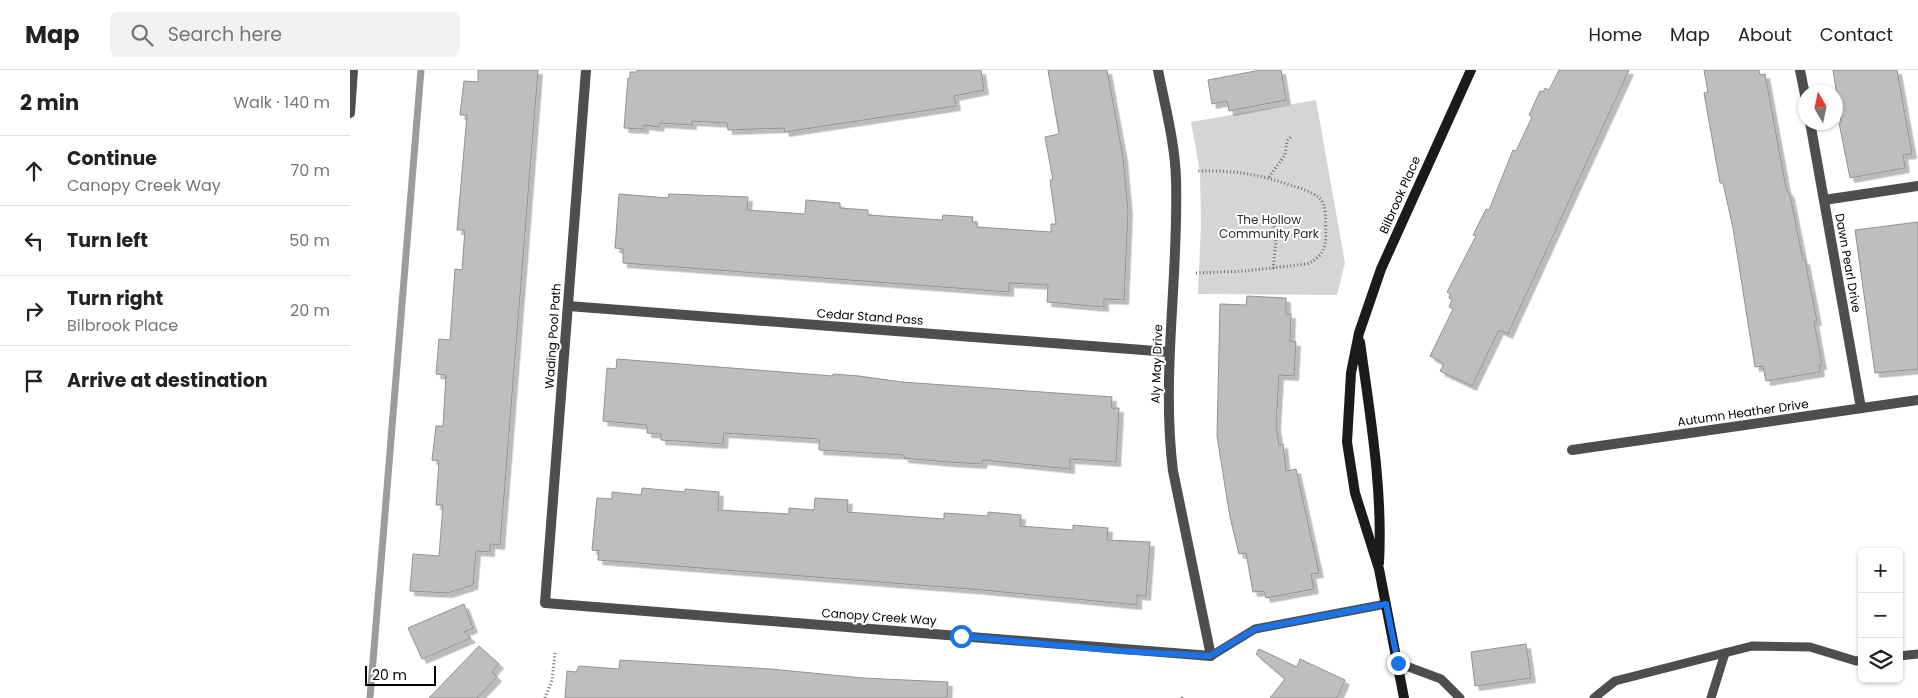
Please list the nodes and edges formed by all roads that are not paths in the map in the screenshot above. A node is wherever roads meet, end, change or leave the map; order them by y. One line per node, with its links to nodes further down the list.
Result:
1 (353, 70): 7 (street)
2 (586, 70): 11 (street, Wading Pool Path)
3 (1158, 70): 13 (street, Aly May Drive)
4 (1471, 70): 12 (street, Bilbrook Place)
5 (1800, 70): 6 (street)
6 (1803, 85)
7 (350, 112)
8 (1811, 130): 10 (street, Dawn Pearl Drive)
9 (1918, 186): 10 (street)
10 (1824, 200): 15 (street, Dawn Pearl Drive)
11 (568, 306): 13 (street, Cedar Stand Pass); 18 (street, Wading Pool Path)
12 (1358, 333): 17 (street, Bilbrook Place); 17 (street, Bilbrook Place)
13 (1169, 352): 22 (street, Aly May Drive)
14 (1918, 400): 15 (street, Autumn Heather Drive)
15 (1861, 408): 16 (street, Autumn Heather Drive)
16 (1572, 450)
17 (1379, 569): 19 (street, Bilbrook Place)
18 (545, 604): 22 (street, Canopy Creek Way)
19 (1386, 604): 22 (lane); 25 (street, Bilbrook Place)
20 (1725, 653): 24 (lane); 28 (lane); 29 (lane)
21 (1918, 654): 23 (lane)
22 (1210, 656)
23 (1903, 656)
24 (1858, 661)
25 (1398, 663): 26 (street, Bilbrook Place); 27 (lane)
26 (1404, 698)
27 (1460, 698)
28 (1594, 698)
29 (1711, 698)

